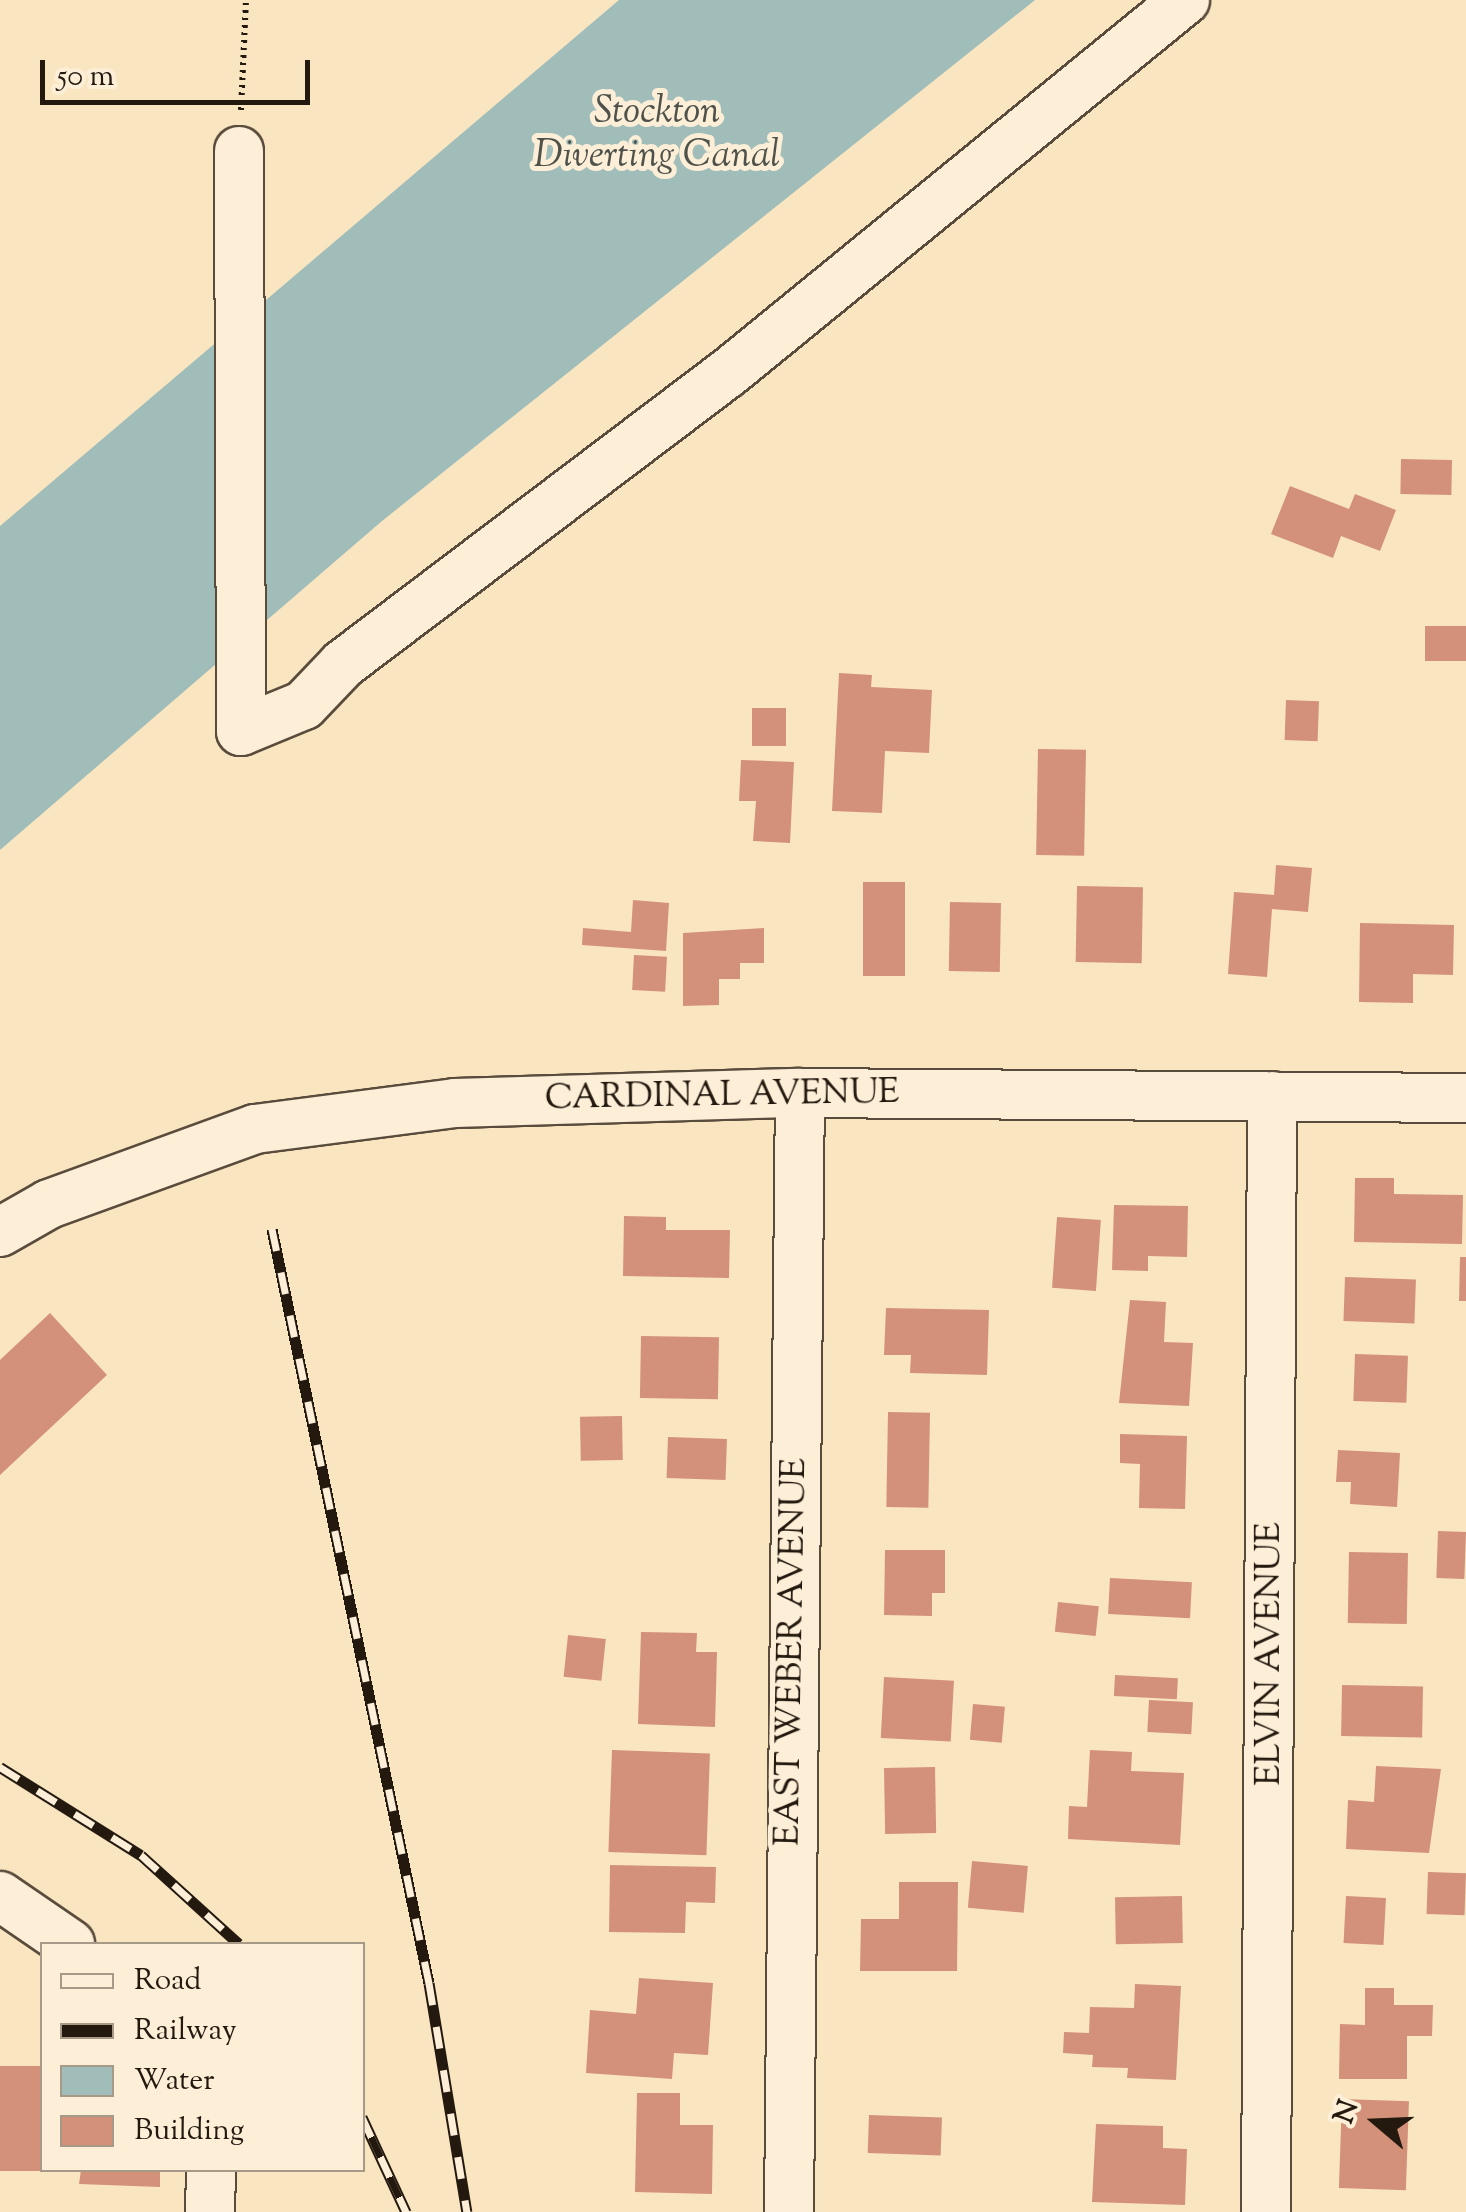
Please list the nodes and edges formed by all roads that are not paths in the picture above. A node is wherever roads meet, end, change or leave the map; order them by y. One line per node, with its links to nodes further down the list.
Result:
1 (1185, 0): 2 (street)
2 (239, 151)
3 (800, 1092): 4 (street, CARDINAL AVENUE); 6 (street, CARDINAL AVENUE); 11 (street, EAST WEBER AVENUE)
4 (1272, 1096): 5 (street, CARDINAL AVENUE); 12 (street, ELVIN AVENUE)
5 (1466, 1098)
6 (0, 1232)
7 (0, 1896): 8 (street)
8 (67, 1942)
9 (210, 2172): 10 (street)
10 (210, 2212)
11 (789, 2212)
12 (1266, 2212)

